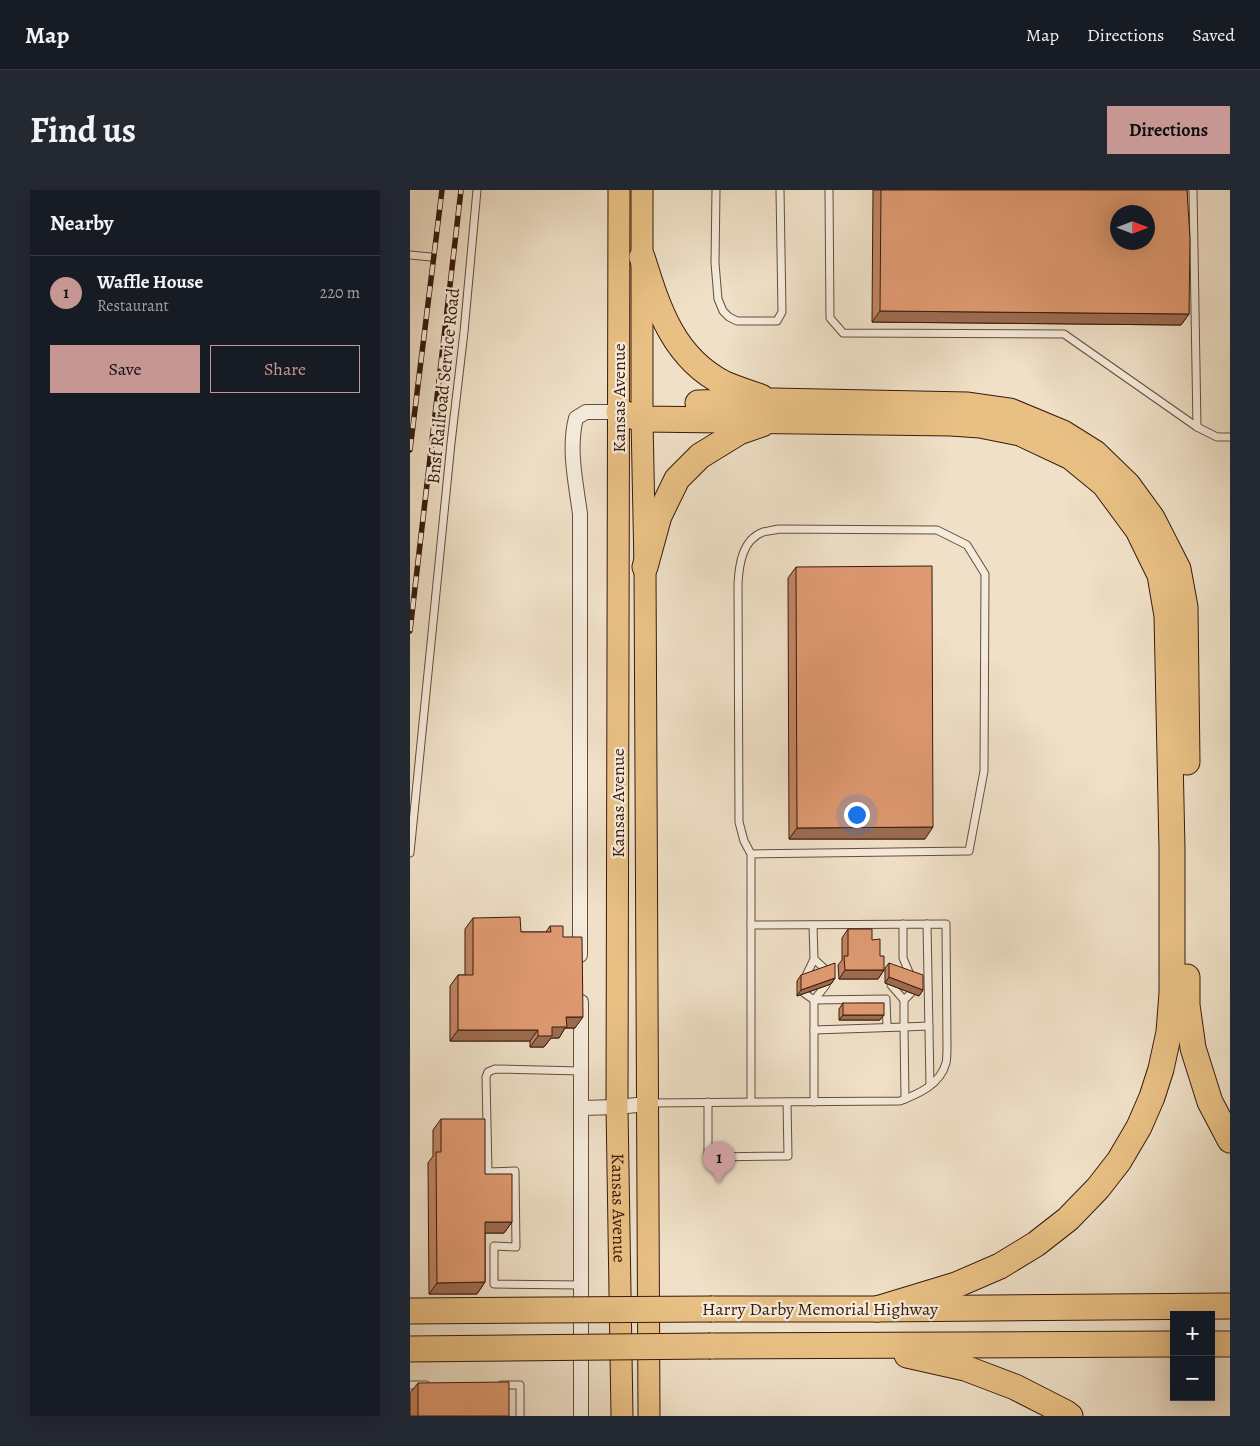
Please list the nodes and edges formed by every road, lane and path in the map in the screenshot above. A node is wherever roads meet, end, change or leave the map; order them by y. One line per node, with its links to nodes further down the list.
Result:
1 (477, 190): 16 (lane, Bnsf Railroad Service Road)
2 (619, 190): 12 (main road, Kansas Avenue)
3 (642, 190): 9 (main road, Kansas Avenue)
4 (716, 190): 5 (lane)
5 (780, 190)
6 (828, 190): 13 (lane)
7 (1193, 190): 13 (lane)
8 (410, 255): 10 (lane)
9 (642, 256): 11 (highway); 12 (main road, Kansas Avenue)
10 (431, 257)
11 (774, 411): 12 (highway); 15 (highway); 60 (highway); 63 (highway)
12 (635, 412): 15 (main road, Kansas Avenue); 26 (street); 58 (main road, Kansas Avenue)
13 (1197, 427): 14 (lane)
14 (1230, 437)
15 (645, 567): 57 (main road, Kansas Avenue)
16 (410, 853)
17 (751, 854): 17 (lane); 20 (lane)
18 (903, 924): 19 (lane); 21 (lane); 22 (lane)
19 (927, 924): 45 (lane); 51 (lane)
20 (751, 925): 21 (lane); 54 (lane)
21 (813, 925): 23 (lane)
22 (903, 958): 24 (lane); 28 (lane); 30 (lane)
23 (814, 959): 25 (lane); 27 (lane); 29 (lane)
24 (897, 964)
25 (826, 970)
26 (580, 971)
27 (814, 974)
28 (904, 975)
29 (804, 978)
30 (912, 978)
31 (826, 985): 40 (lane)
32 (891, 985): 41 (lane)
33 (814, 990): 40 (lane)
34 (904, 990): 41 (lane)
35 (580, 991): 50 (street)
36 (804, 993): 40 (lane)
37 (912, 993): 41 (lane)
38 (850, 999): 39 (lane); 40 (lane); 42 (lane)
39 (866, 999): 43 (lane); 46 (lane)
40 (814, 1000): 49 (lane)
41 (904, 1000): 47 (lane)
42 (850, 1008)
43 (867, 1009)
44 (851, 1020): 48 (lane)
45 (929, 1026): 47 (lane); 51 (lane)
46 (887, 1027): 47 (lane); 48 (lane)
47 (904, 1027): 52 (lane)
48 (851, 1029): 49 (lane)
49 (814, 1030): 56 (lane)
50 (581, 1071): 59 (street); 61 (lane)
51 (930, 1086): 52 (lane)
52 (905, 1099): 56 (lane)
53 (708, 1102): 54 (lane); 55 (lane); 57 (lane)
54 (752, 1102): 55 (lane)
55 (787, 1102): 56 (lane)
56 (814, 1102)
57 (647, 1104): 58 (street); 76 (main road, Kansas Avenue)
58 (617, 1107): 59 (street); 75 (main road, Kansas Avenue)
59 (581, 1108): 61 (street)
60 (1230, 1140)
61 (581, 1286): 74 (street)
62 (1230, 1306): 63 (highway, Harry Darby Memorial Highway)
63 (877, 1309): 64 (highway, Harry Darby Memorial Highway, bridge)
64 (410, 1311)
65 (1170, 1344): 68 (highway, Harry Darby Memorial Highway)
66 (1215, 1344): 67 (highway)
67 (1230, 1344)
68 (864, 1346): 69 (highway, Harry Darby Memorial Highway, bridge); 77 (highway)
69 (410, 1348)
70 (410, 1384): 71 (lane)
71 (430, 1384)
72 (490, 1384): 73 (lane)
73 (520, 1416)
74 (581, 1416)
75 (622, 1416)
76 (649, 1416)
77 (1070, 1416)

